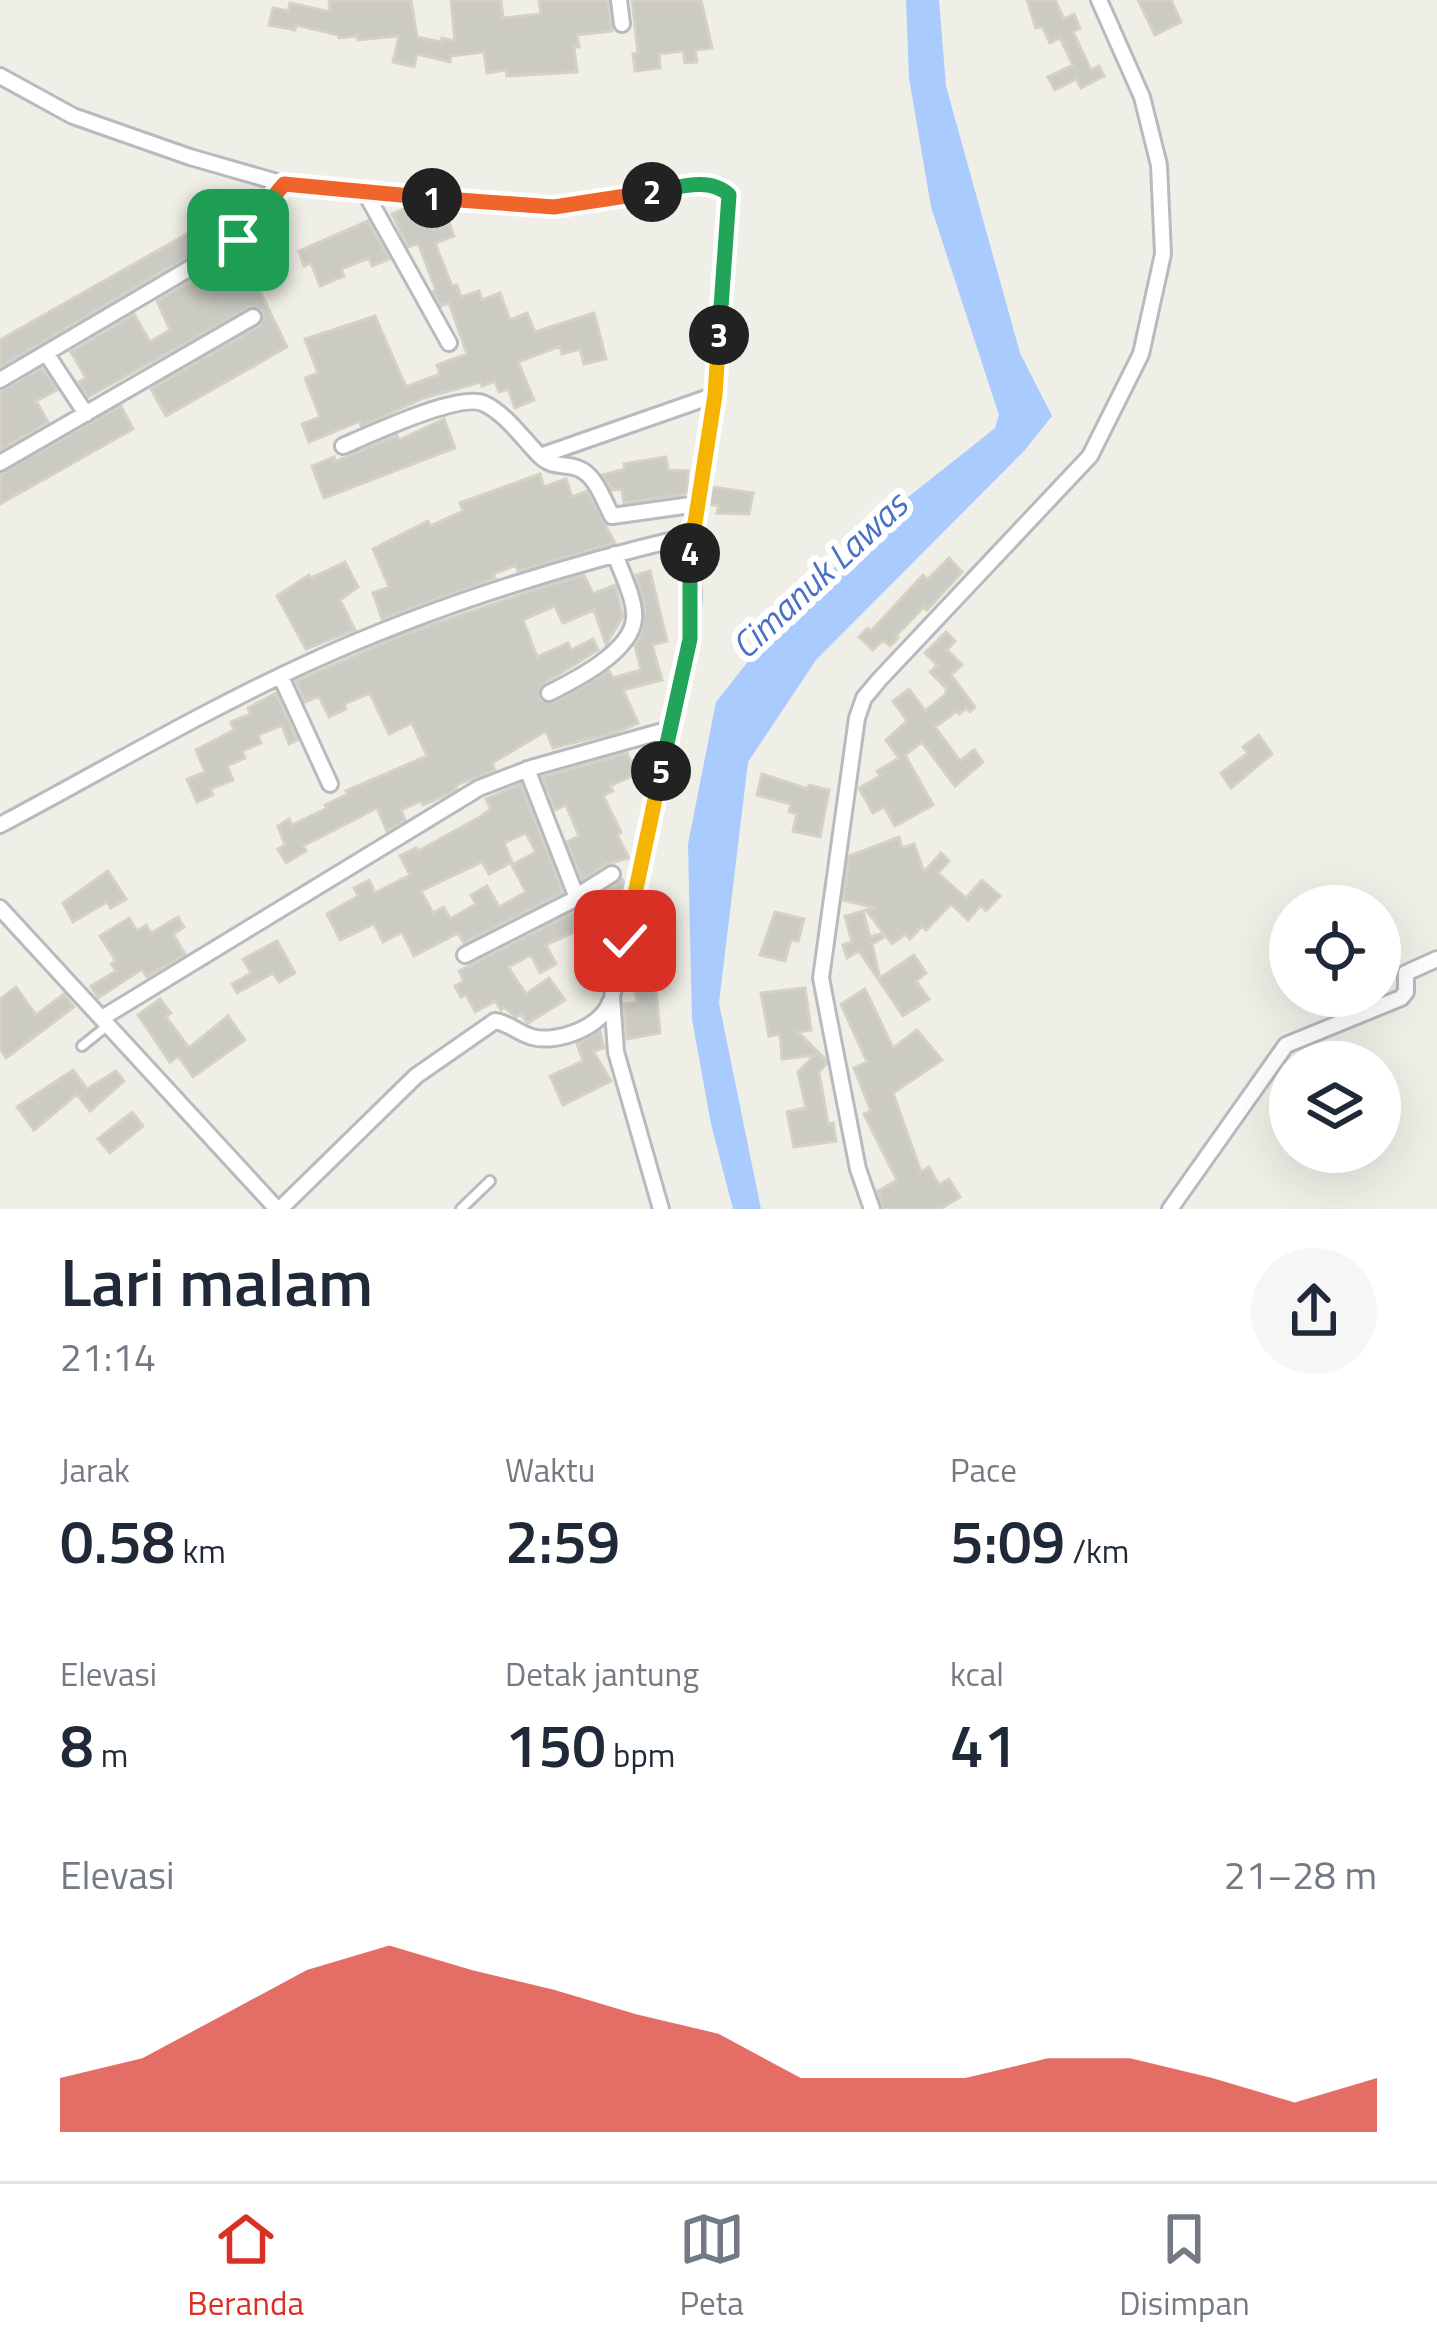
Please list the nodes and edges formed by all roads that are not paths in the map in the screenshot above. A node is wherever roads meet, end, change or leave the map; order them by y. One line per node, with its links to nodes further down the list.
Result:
1 (619, 0): 3 (street)
2 (1099, 0): 37 (street)
3 (622, 24)
4 (0, 76): 5 (street)
5 (284, 184): 6 (street); 9 (street)
6 (366, 194): 8 (street); 11 (street)
7 (253, 317): 12 (street)
8 (449, 343)
9 (46, 353): 10 (street); 12 (street)
10 (0, 380)
11 (715, 395): 14 (street); 16 (street)
12 (86, 414): 15 (street)
13 (343, 446): 14 (street)
14 (540, 456): 16 (street)
15 (0, 463)
16 (698, 504): 17 (street)
17 (688, 536): 18 (street); 21 (street)
18 (615, 554): 19 (street); 20 (street)
19 (281, 677): 23 (street); 24 (street)
20 (549, 693)
21 (670, 730): 22 (street); 30 (street)
22 (527, 769): 26 (street); 31 (street)
23 (330, 784)
24 (0, 825)
25 (612, 874): 26 (street)
26 (577, 896): 28 (street)
27 (0, 908): 31 (street)
28 (465, 955)
29 (1437, 958): 38 (street)
30 (612, 998): 34 (street); 36 (street)
31 (105, 1022): 32 (lane); 34 (street)
32 (82, 1046)
33 (490, 1181): 35 (lane)
34 (278, 1209)
35 (461, 1209)
36 (661, 1209)
37 (872, 1209)
38 (1170, 1209)

